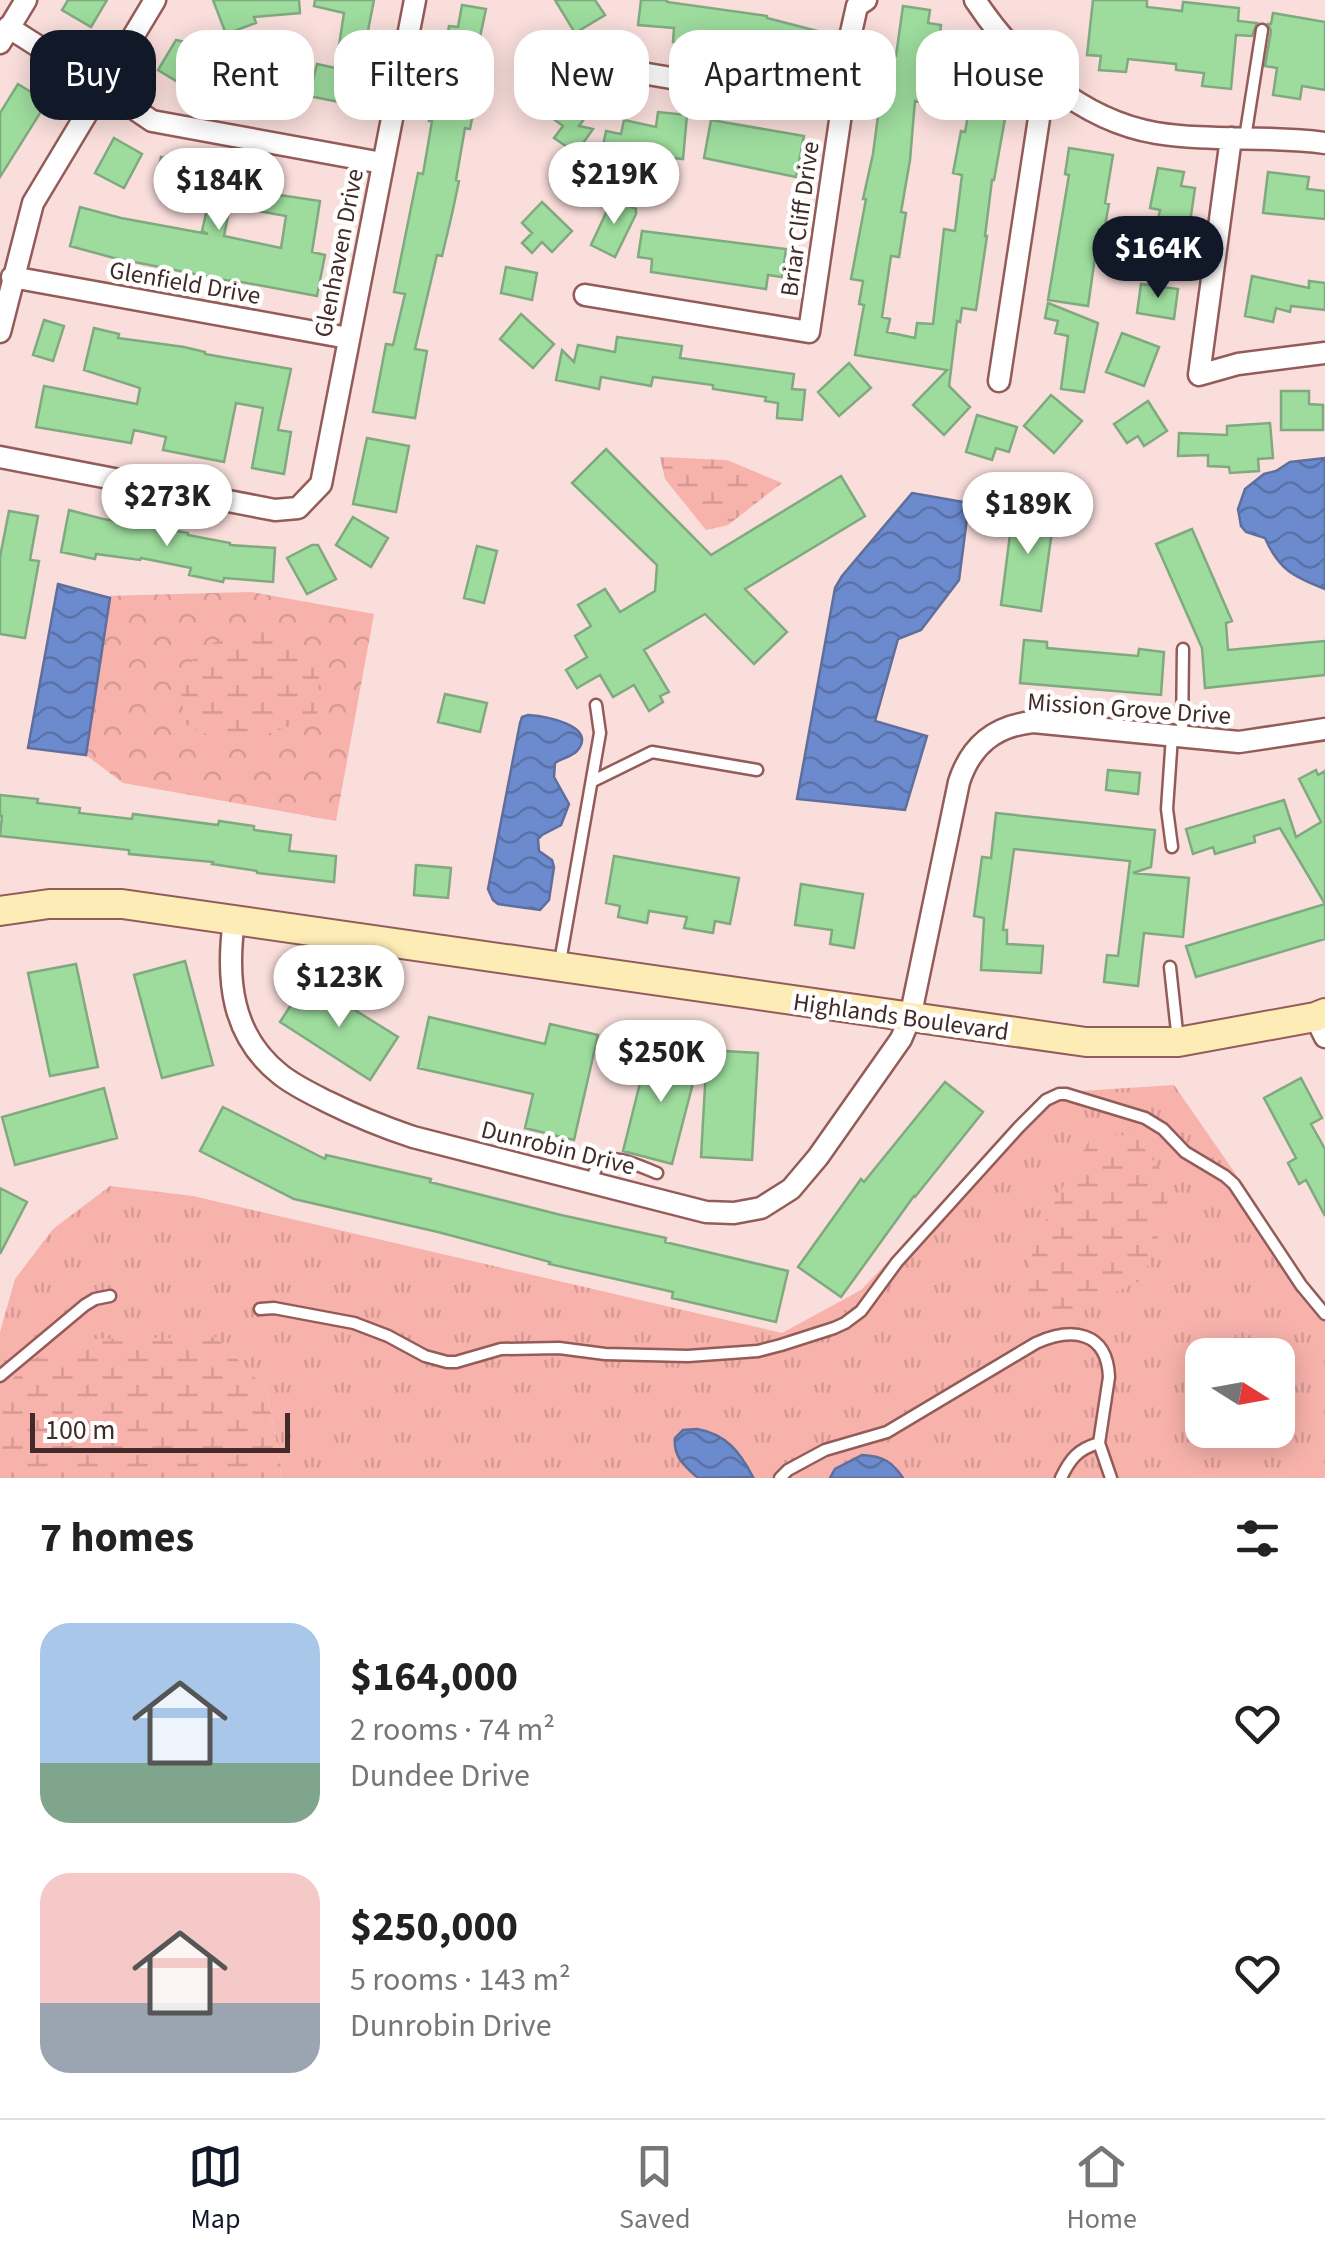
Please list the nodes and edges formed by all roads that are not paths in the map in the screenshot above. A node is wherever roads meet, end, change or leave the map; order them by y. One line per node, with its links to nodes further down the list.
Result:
1 (26, 0): 10 (street)
2 (155, 0): 6 (street)
3 (415, 0): 19 (street, Glenhaven Drive)
4 (866, 0): 7 (street, Briar Cliff Drive)
5 (975, 0): 8 (street)
6 (137, 30)
7 (852, 30)
8 (995, 30)
9 (1262, 30): 17 (lane)
10 (4, 35): 11 (street)
11 (30, 49)
12 (1079, 102): 17 (street)
13 (82, 120): 20 (street)
14 (149, 120): 19 (street)
15 (840, 120): 21 (street, Briar Cliff Drive)
16 (1038, 120): 25 (street)
17 (1238, 138): 18 (street); 24 (street)
18 (1325, 143)
19 (382, 163): 23 (street, Glenhaven Drive)
20 (12, 276): 22 (street); 23 (street, Glenfield Drive)
21 (585, 295)
22 (0, 332)
23 (348, 338): 26 (street, Glenhaven Drive)
24 (1325, 353)
25 (998, 381)
26 (0, 457)
27 (1182, 650): 30 (lane)
28 (596, 705): 32 (lane)
29 (1325, 730): 30 (street, Mission Grove Drive)
30 (1177, 736): 33 (lane); 38 (street, Mission Grove Drive)
31 (757, 770): 32 (lane)
32 (593, 781): 37 (lane)
33 (1172, 847)
34 (0, 910): 35 (street, Highlands Boulevard)
35 (234, 920): 37 (street, Highlands Boulevard); 42 (street, Dunrobin Drive)
36 (1170, 967): 40 (lane)
37 (559, 968): 38 (street, Highlands Boulevard)
38 (910, 1018): 40 (street, Highlands Boulevard); 42 (street, Dunrobin Drive)
39 (1322, 1022): 40 (street, Highlands Boulevard)
40 (1178, 1042)
41 (657, 1173): 42 (lane)
42 (590, 1182)
43 (110, 1296): 46 (lane)
44 (260, 1309): 45 (lane)
45 (1325, 1314)
46 (0, 1376)
47 (1099, 1444): 48 (lane); 49 (lane); 50 (lane)
48 (780, 1478)
49 (1061, 1478)
50 (1111, 1478)

